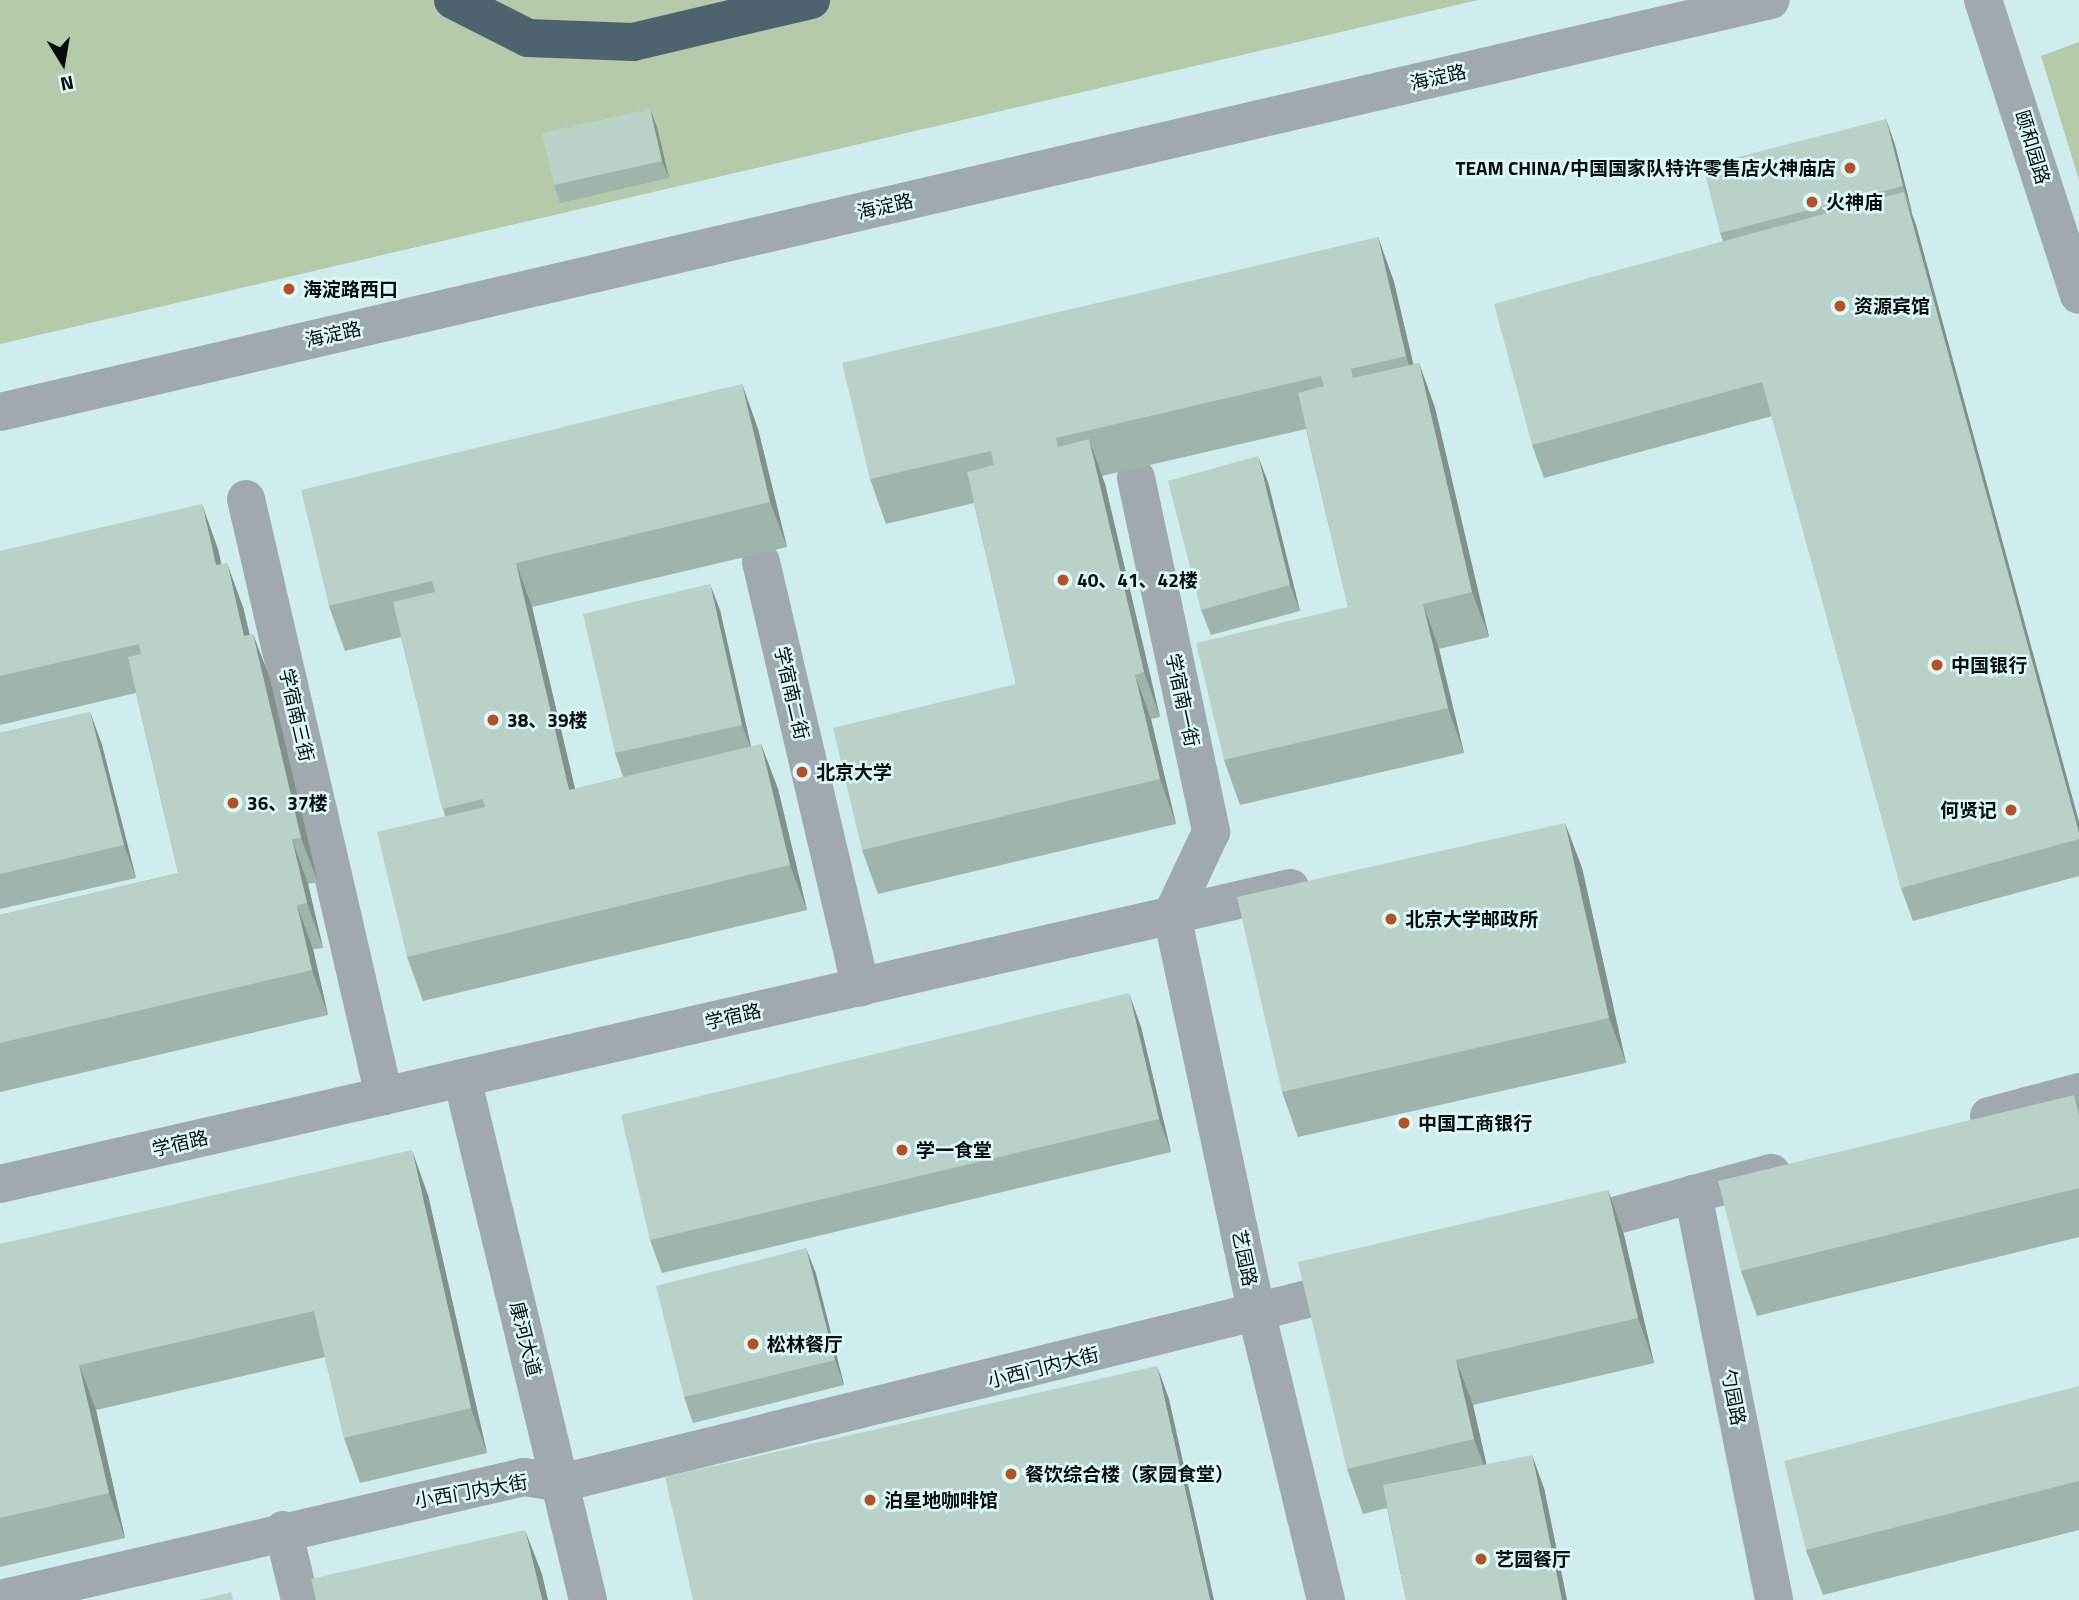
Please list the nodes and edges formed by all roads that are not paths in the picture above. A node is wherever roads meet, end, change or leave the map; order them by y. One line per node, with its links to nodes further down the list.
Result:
1 (453, 0): 2 (highway)
2 (811, 0)
3 (1771, 0): 6 (street, 海淀路)
4 (1983, 0): 5 (street, 颐和园路)
5 (2079, 295)
6 (0, 412)
7 (1136, 478): 11 (street, 学宿南一街)
8 (246, 499): 15 (street, 学宿南三街)
9 (761, 562): 12 (street, 学宿南二街)
10 (1319, 881): 11 (street, 学宿路)
11 (1172, 915): 12 (street, 学宿路); 22 (street, 艺园路)
12 (861, 987): 13 (street, 学宿路)
13 (462, 1078): 15 (street, 学宿路); 23 (street, 康河大道)
14 (2079, 1093): 16 (street)
15 (384, 1096): 18 (street, 学宿路)
16 (1959, 1124)
17 (1800, 1166): 19 (street)
18 (0, 1184)
19 (1693, 1194): 20 (street); 29 (street, 勺园路)
20 (1534, 1238)
21 (1389, 1278): 22 (street, 小西门内大街)
22 (1257, 1315): 23 (street, 小西门内大街); 28 (street, 艺园路)
23 (561, 1483): 24 (street, 小西门内大街); 27 (street, 康河大道)
24 (283, 1530): 25 (street, 小西门内大街); 26 (street)
25 (0, 1599)
26 (300, 1600)
27 (588, 1600)
28 (1325, 1600)
29 (1774, 1600)

